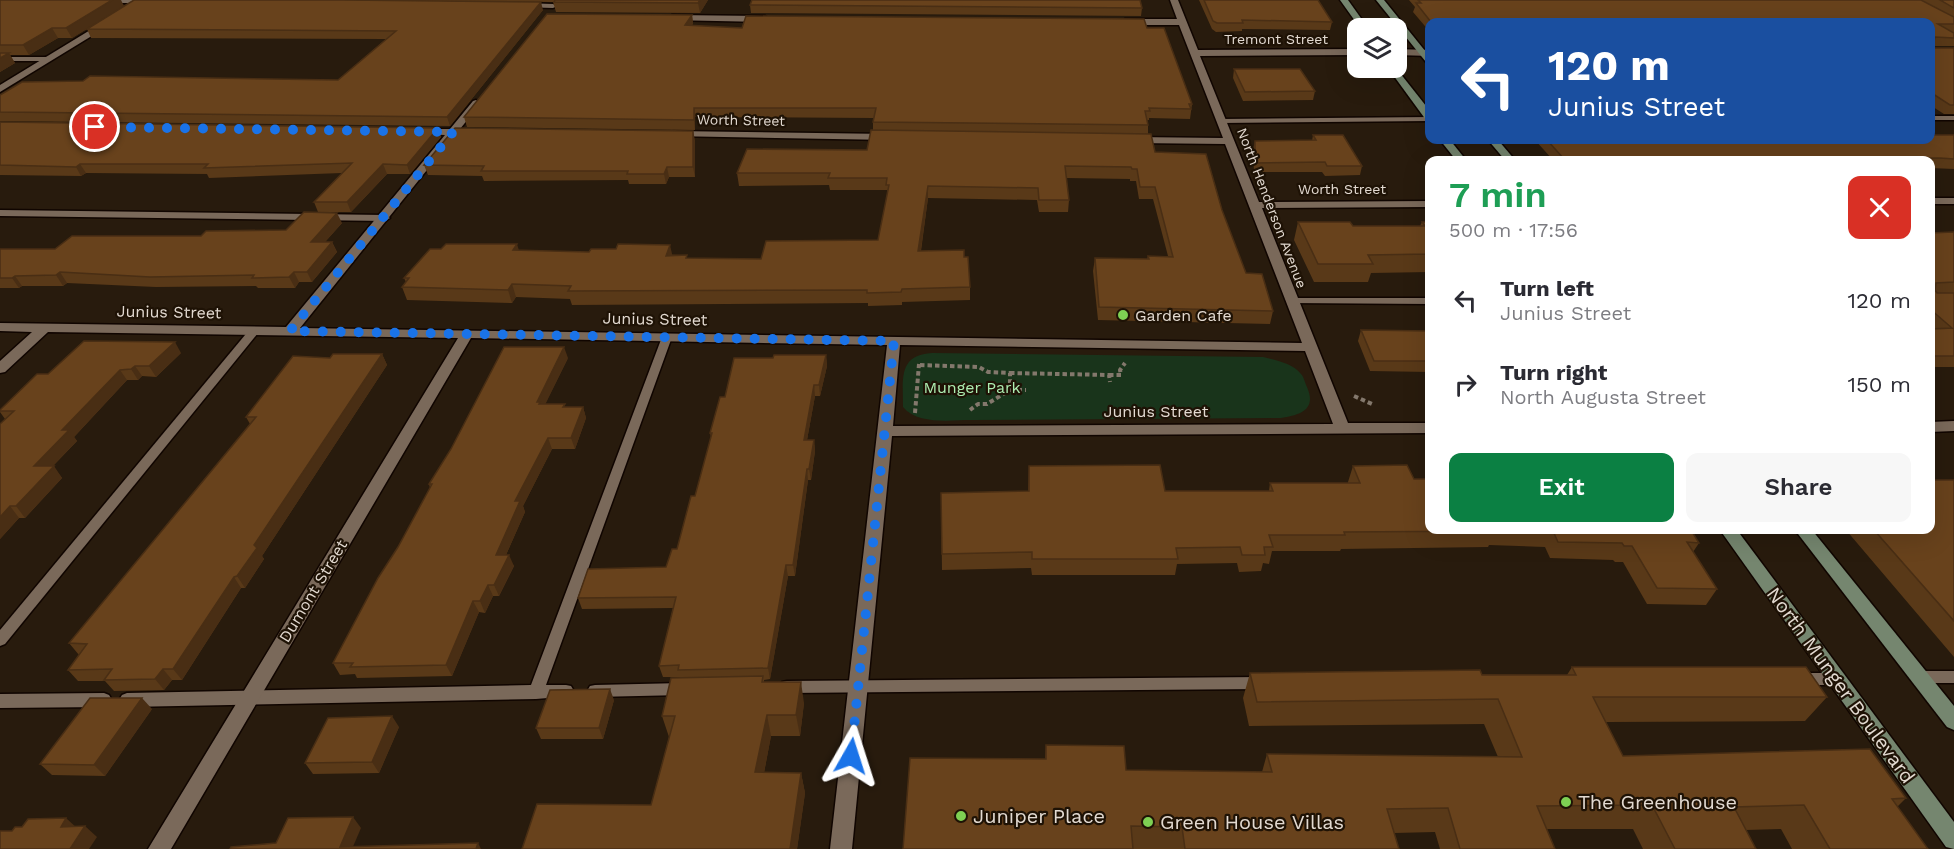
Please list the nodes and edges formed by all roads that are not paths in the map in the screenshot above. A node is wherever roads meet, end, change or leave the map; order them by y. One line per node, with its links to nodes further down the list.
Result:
1 (142, 0): 5 (street); 6 (street); 9 (street)
2 (1174, 0): 16 (street, North Henderson Avenue)
3 (1344, 0): 13 (main road)
4 (1380, 0): 19 (main road)
5 (91, 1)
6 (159, 1)
7 (556, 3): 8 (street); 11 (street)
8 (518, 5)
9 (126, 10)
10 (116, 16): 22 (street)
11 (547, 17)
12 (666, 18): 14 (street)
13 (1357, 18)
14 (774, 19)
15 (1120, 22): 16 (street)
16 (1182, 22): 20 (street, North Henderson Avenue)
17 (1347, 52): 20 (street, Tremont Street)
18 (1407, 52): 19 (street)
19 (1425, 52)
20 (1194, 53): 30 (street, North Henderson Avenue)
21 (0, 59): 22 (lane)
22 (48, 59): 24 (street)
23 (1399, 78): 26 (main road)
24 (0, 89)
25 (482, 96): 32 (street)
26 (1425, 112)
27 (1935, 118): 28 (lane)
28 (1954, 118)
29 (1425, 119): 30 (lane)
30 (1221, 121): 37 (street, North Henderson Avenue)
31 (406, 131): 32 (street)
32 (453, 132): 33 (street); 47 (street)
33 (477, 132)
34 (657, 134): 35 (street, Worth Street)
35 (897, 137)
36 (1125, 140): 37 (street)
37 (1229, 141): 45 (street, North Henderson Avenue)
38 (1448, 144): 40 (main road)
39 (1496, 144): 41 (main road)
40 (1458, 156)
41 (1507, 156)
42 (1935, 201): 43 (street)
43 (1954, 201)
44 (1425, 204): 45 (street, Worth Street)
45 (1254, 205): 48 (street, North Henderson Avenue)
46 (0, 213): 47 (lane)
47 (385, 218): 53 (street)
48 (1292, 301): 49 (lane); 57 (street, North Henderson Avenue)
49 (1425, 301)
50 (0, 327): 51 (street, Junius Street)
51 (45, 328): 52 (street, Junius Street); 58 (street)
52 (254, 331): 53 (street, Junius Street); 66 (lane)
53 (290, 331): 54 (street, Junius Street)
54 (467, 334): 55 (street, Junius Street); 76 (street, Dumont Street)
55 (667, 337): 56 (street, Junius Street); 75 (lane)
56 (894, 341): 57 (street, Junius Street); 63 (street)
57 (1309, 347): 60 (street, North Henderson Avenue)
58 (0, 369)
59 (1954, 426): 61 (street)
60 (1342, 427): 62 (street, Junius Street); 63 (street, Junius Street)
61 (1935, 427)
62 (1425, 428)
63 (883, 431): 72 (street)
64 (1731, 534): 69 (main road, North Munger Boulevard)
65 (1806, 534): 67 (main road)
66 (0, 640)
67 (1920, 677): 68 (lane); 78 (main road)
68 (1954, 677)
69 (1837, 678): 70 (lane); 79 (main road, North Munger Boulevard)
70 (1784, 679)
71 (1273, 683): 72 (lane)
72 (858, 686): 73 (lane); 81 (street)
73 (770, 688)
74 (700, 689): 75 (lane)
75 (536, 692): 76 (lane)
76 (249, 699): 77 (lane); 80 (street, Dumont Street)
77 (0, 700)
78 (1954, 721)
79 (1954, 840)
80 (159, 849)
81 (841, 849)

